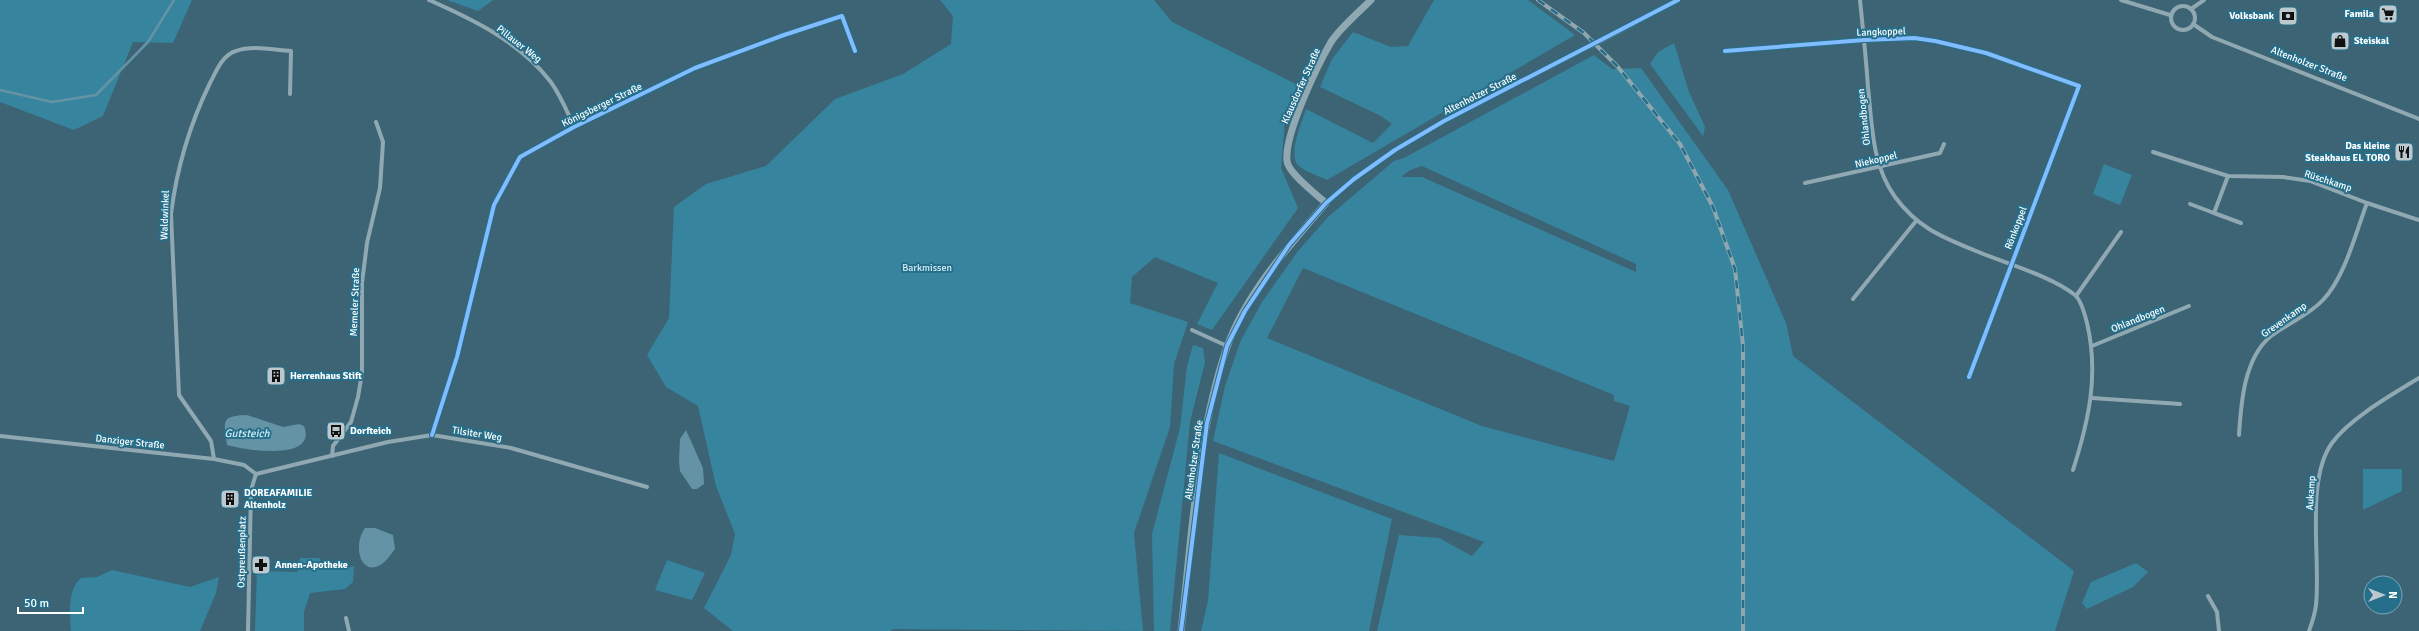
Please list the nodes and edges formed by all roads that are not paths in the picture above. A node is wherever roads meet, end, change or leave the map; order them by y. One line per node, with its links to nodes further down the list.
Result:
1 (429, 0): 17 (street, Pillauer Weg)
2 (1371, 0): 23 (street, Klausdorfer Straße)
3 (1678, 0): 23 (street, Altenholzer Straße, bridge)
4 (1860, 0): 10 (street, Ohlandbogen)
5 (2121, 0): 8 (street)
6 (2204, 0): 7 (street)
7 (2191, 9): 8 (street); 9 (street)
8 (2170, 15): 9 (street)
9 (2193, 24): 15 (street, Altenholzer Straße)
10 (1864, 40): 12 (street, Langkoppel); 13 (street, Langkoppel); 20 (street, Ohlandbogen)
11 (855, 51): 17 (street, Königsberger Straße)
12 (1725, 51)
13 (2079, 86): 31 (street, Rönkoppel)
14 (290, 94): 46 (street, Waldwinkel)
15 (2419, 119)
16 (376, 122): 45 (street, Memeler Straße)
17 (574, 127): 42 (street, Königsberger Straße)
18 (1944, 144): 20 (street, Niekoppel)
19 (2153, 152): 21 (street, Rüschkamp)
20 (1880, 167): 22 (street, Niekoppel); 28 (street, Ohlandbogen)
21 (2228, 176): 24 (street, Rüschkamp); 26 (street)
22 (1805, 183)
23 (1326, 203): 36 (street, Altenholzer Straße)
24 (2367, 203): 27 (street, Rüschkamp); 43 (street, Grevenkamp)
25 (2190, 204): 26 (street)
26 (2214, 213): 29 (street)
27 (2419, 220)
28 (1916, 221): 31 (street, Ohlandbogen); 33 (street)
29 (2241, 224)
30 (2121, 232): 32 (street)
31 (2010, 266): 32 (street, Ohlandbogen); 38 (street, Rönkoppel)
32 (2076, 296): 37 (street)
33 (1853, 299)
34 (2189, 306): 37 (street, Ohlandbogen)
35 (1192, 330): 36 (street)
36 (1227, 346): 54 (street, Altenholzer Straße)
37 (2092, 346): 40 (street)
38 (1969, 377)
39 (2419, 378): 56 (street, Aukamp)
40 (2092, 398): 41 (street); 47 (street)
41 (2180, 404)
42 (432, 435): 45 (street, Tilsiter Weg); 49 (street, Tilsiter Weg)
43 (2239, 435)
44 (0, 436): 46 (street, Danziger Straße)
45 (332, 456): 48 (street, Tilsiter Weg)
46 (214, 459): 48 (street, Danziger Straße)
47 (2073, 470)
48 (256, 474): 52 (street, Ostpreußenplatz)
49 (647, 487)
50 (2208, 596): 55 (street)
51 (346, 618): 53 (street)
52 (248, 631)
53 (349, 631)
54 (1181, 631)
55 (2219, 631)
56 (2310, 631)

